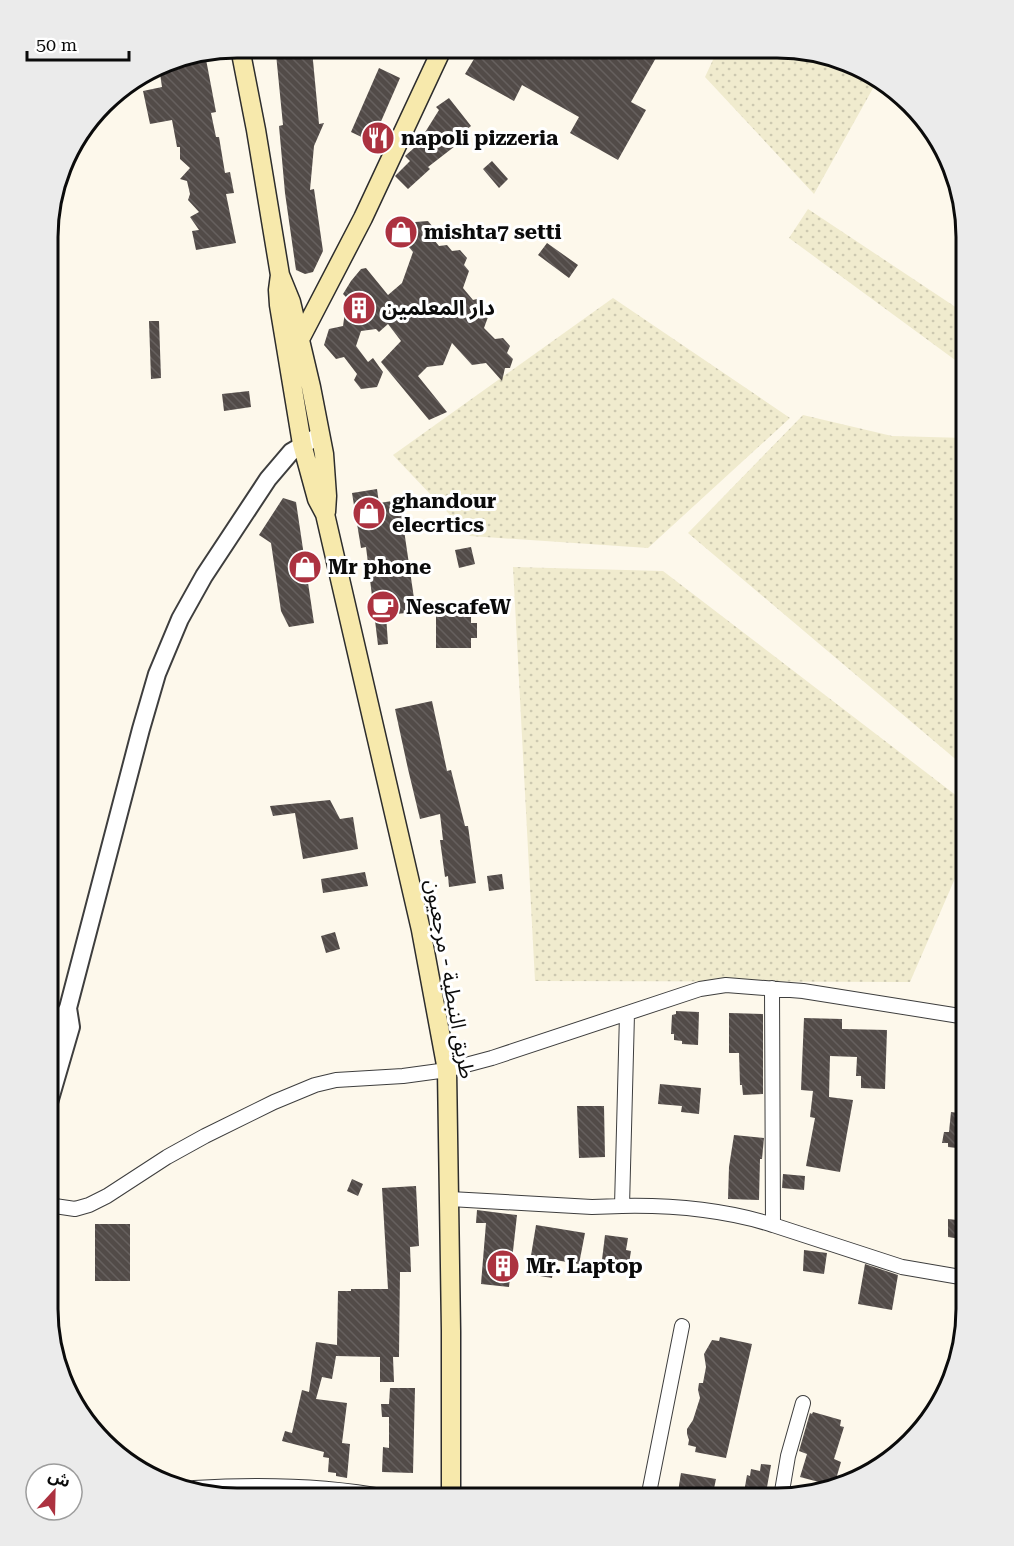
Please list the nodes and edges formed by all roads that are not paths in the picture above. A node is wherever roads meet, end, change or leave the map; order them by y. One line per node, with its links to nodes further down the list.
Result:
1 (242, 59): 3 (main road, طريق النبطية - مرجعيون)
2 (437, 59): 3 (main road)
3 (295, 356): 4 (main road, طريق النبطية - مرجعيون); 5 (main road, طريق النبطية - مرجعيون)
4 (320, 435): 5 (street); 6 (main road, طريق النبطية - مرجعيون)
5 (302, 444): 6 (main road, طريق النبطية - مرجعيون); 10 (street)
6 (325, 514): 11 (main road, طريق النبطية - مرجعيون)
7 (772, 988): 8 (street); 9 (street); 15 (street)
8 (627, 1014): 11 (street); 13 (street)
9 (955, 1015)
10 (60, 1025)
11 (447, 1070): 12 (main road, طريق النبطية - مرجعيون); 14 (street)
12 (450, 1199): 13 (street); 22 (main road, طريق النبطية - مرجعيون)
13 (622, 1206): 15 (street)
14 (59, 1207)
15 (773, 1225): 16 (street)
16 (955, 1276)
17 (682, 1326): 23 (street)
18 (803, 1403): 20 (street)
19 (222, 1487): 21 (street)
20 (783, 1487)
21 (311, 1488)
22 (450, 1488)
23 (650, 1488)

